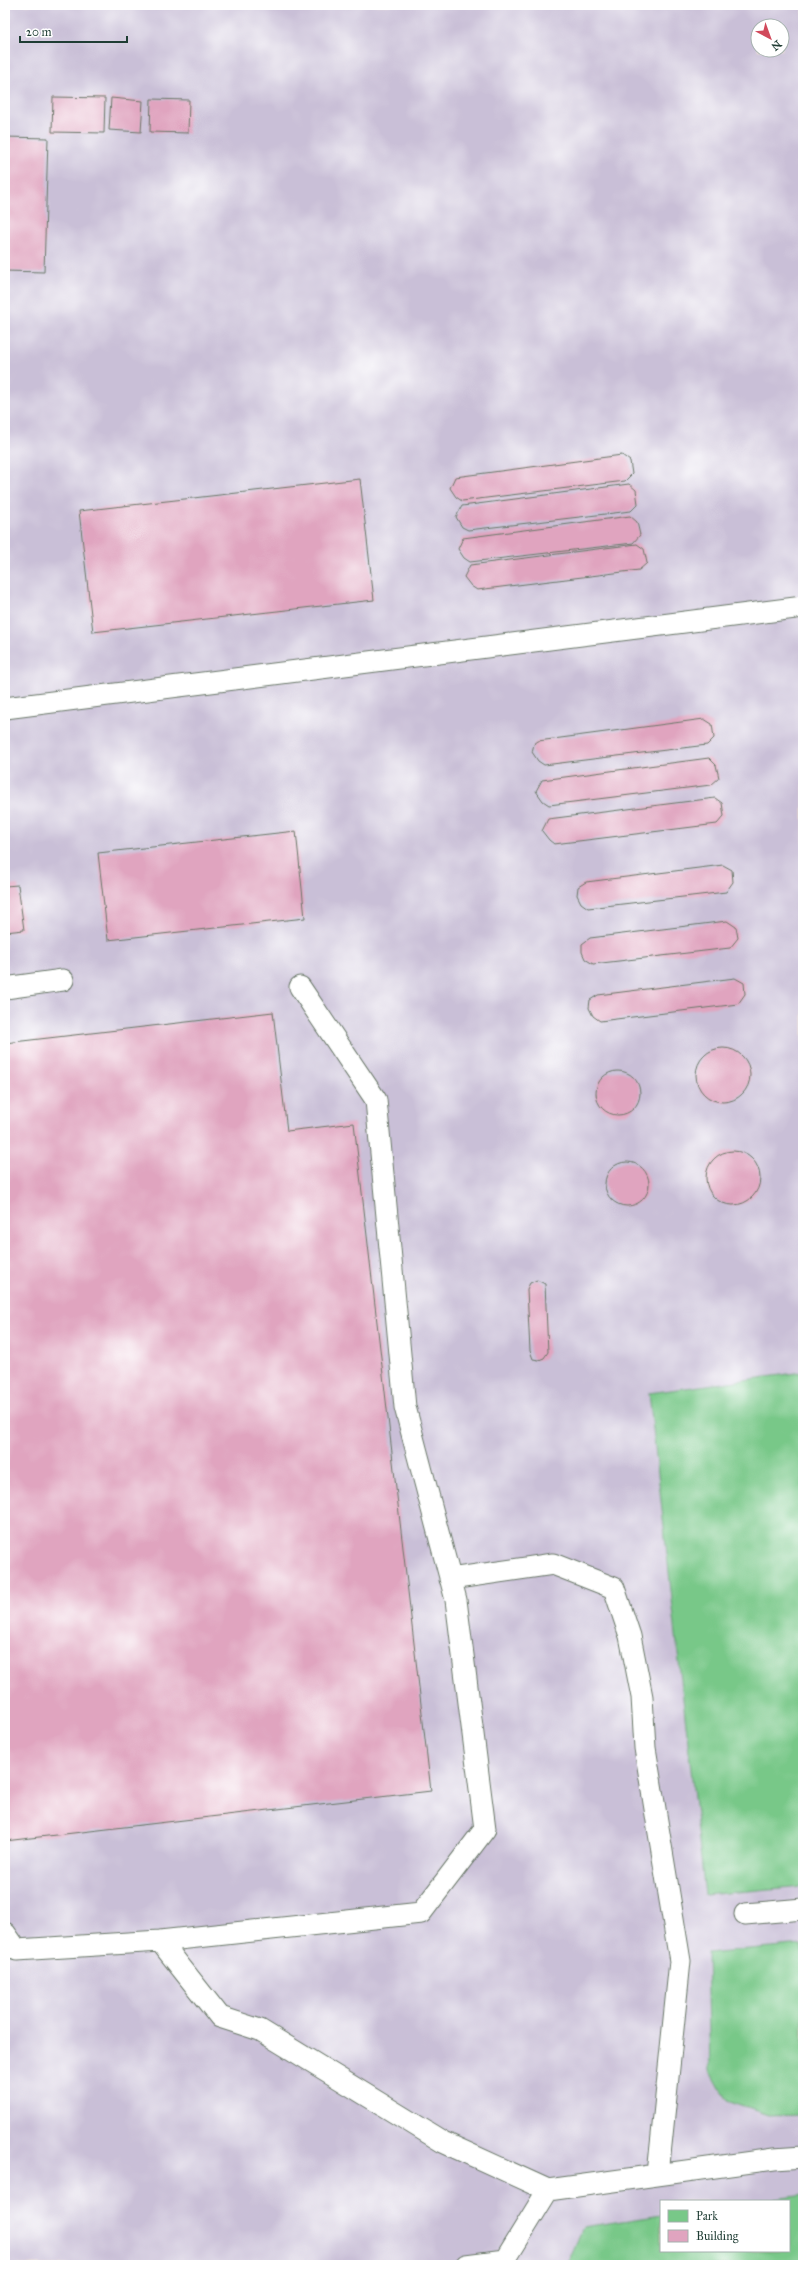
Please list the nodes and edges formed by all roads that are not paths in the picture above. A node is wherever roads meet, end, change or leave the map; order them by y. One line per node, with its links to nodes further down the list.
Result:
1 (803, 607): 2 (lane)
2 (5, 708)
3 (63, 980): 5 (lane)
4 (300, 987): 6 (lane)
5 (5, 988)
6 (450, 1579): 10 (lane); 12 (lane)
7 (803, 1909): 8 (lane)
8 (745, 1914)
9 (5, 1933): 10 (lane)
10 (160, 1941): 13 (lane)
11 (803, 2157): 12 (lane)
12 (658, 2174): 13 (lane)
13 (548, 2190): 14 (lane)
14 (466, 2265)

